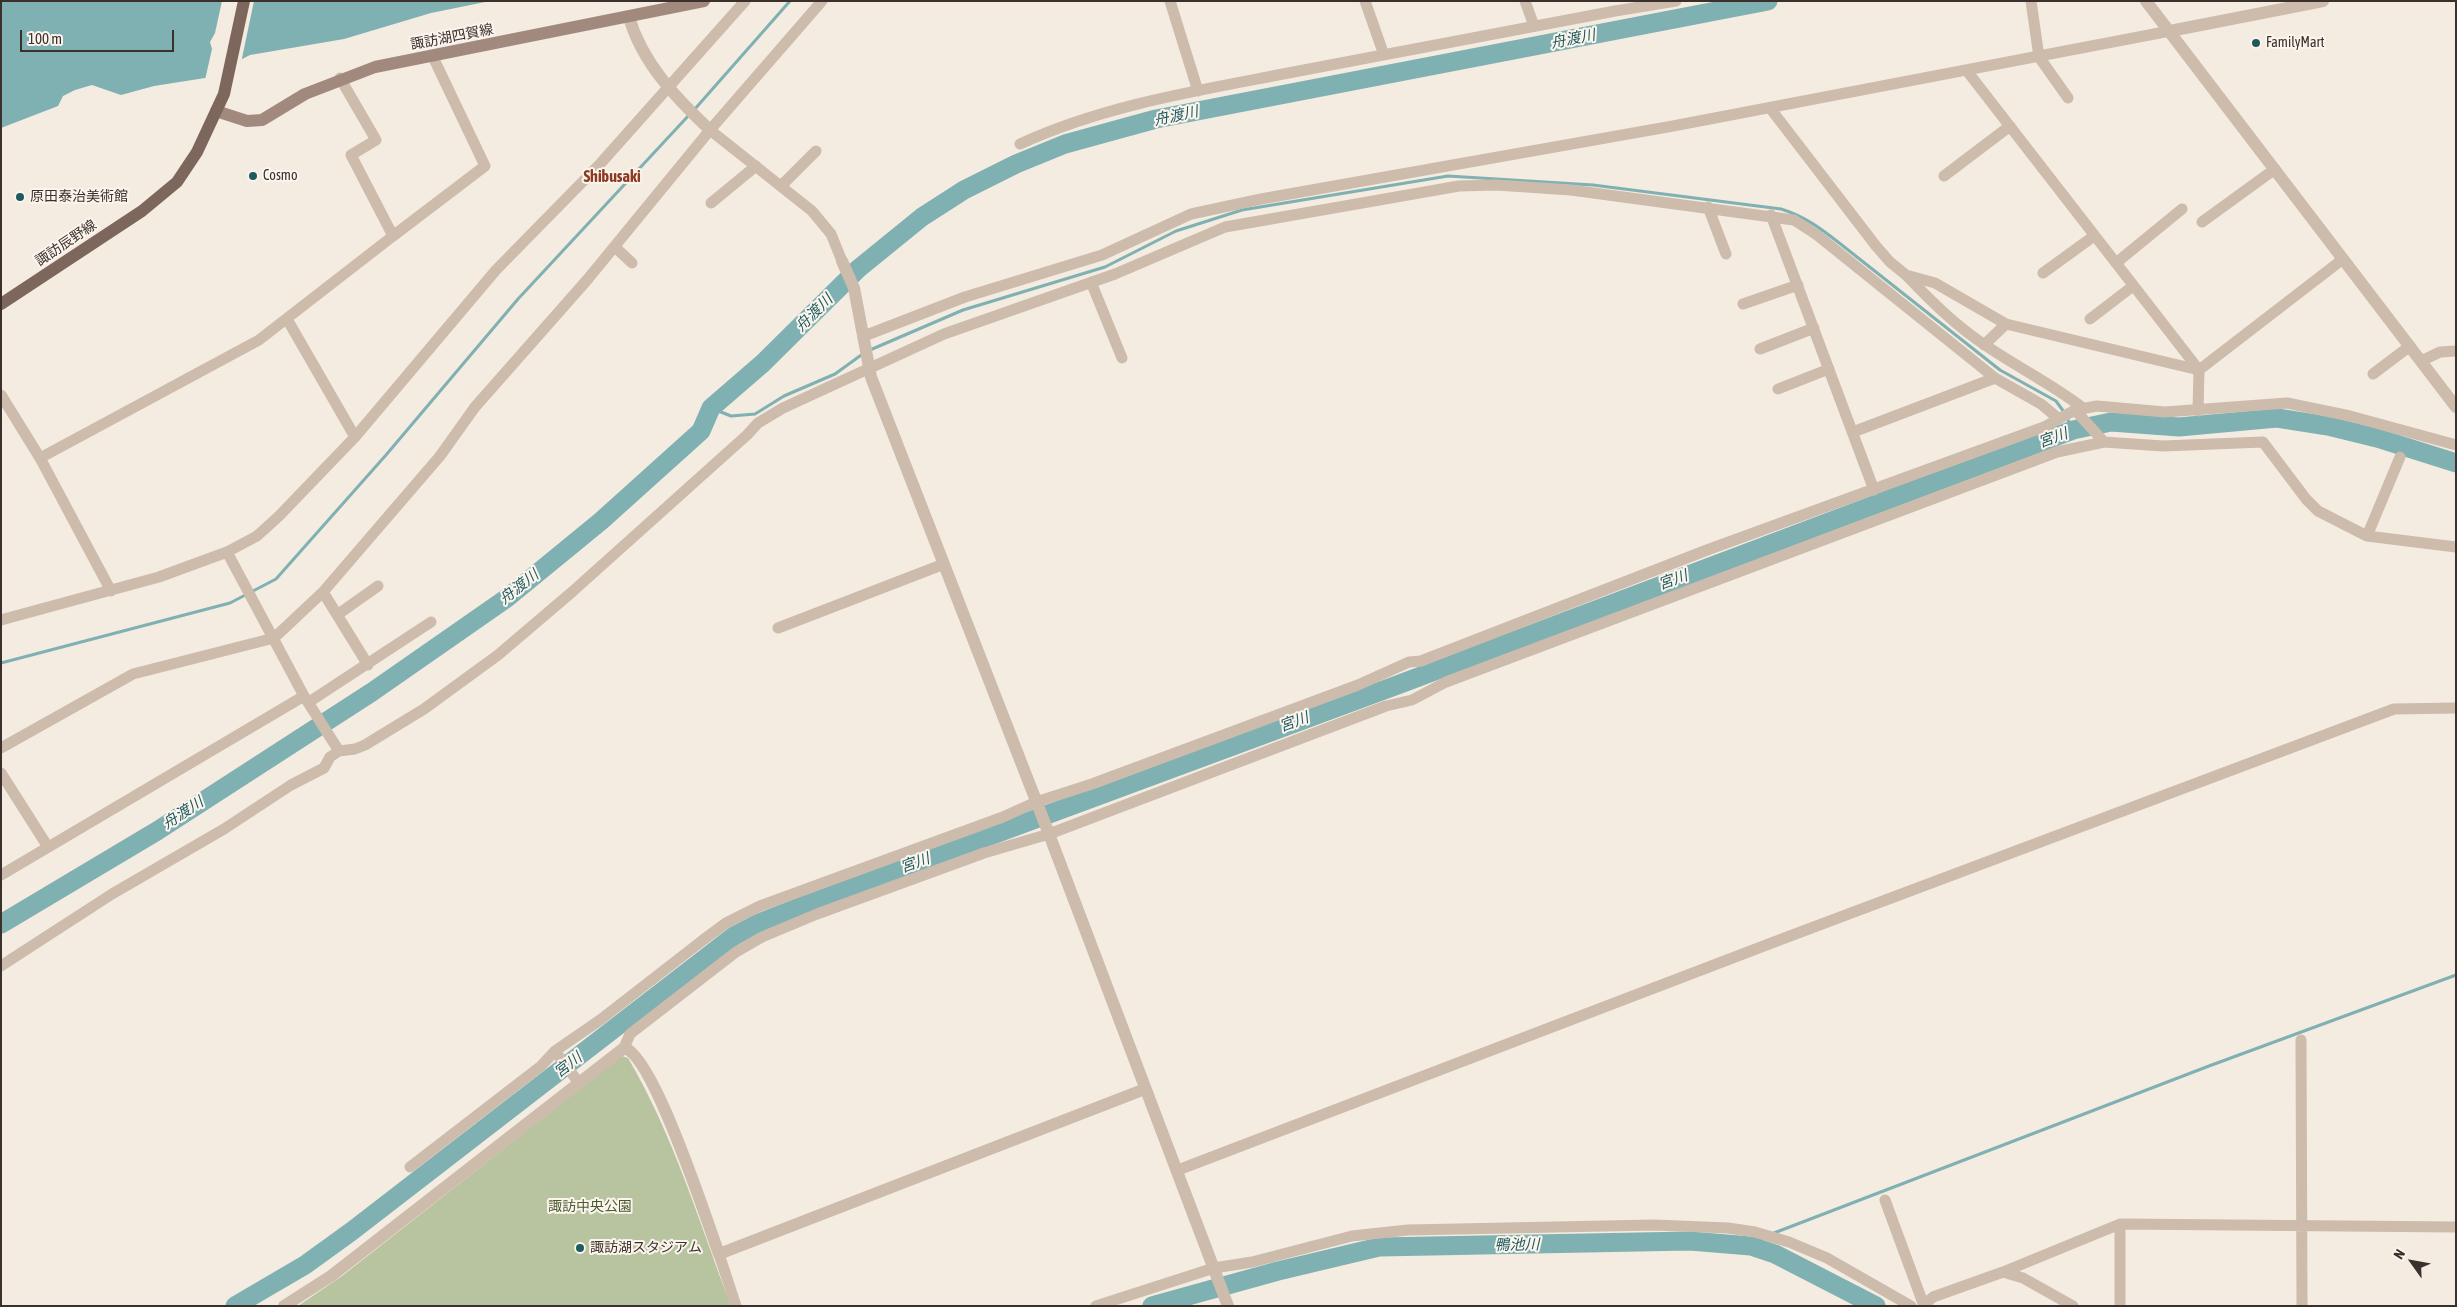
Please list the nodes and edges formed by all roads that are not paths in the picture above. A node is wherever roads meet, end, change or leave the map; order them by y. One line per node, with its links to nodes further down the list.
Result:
1 (235, 1): 24 (main road, 諏訪辰野線)
2 (244, 1): 24 (main road, 諏訪辰野線)
3 (704, 1): 14 (main road, 諏訪湖四賀線)
4 (745, 1): 22 (street)
5 (822, 1): 29 (street)
6 (1170, 1): 23 (street)
7 (1365, 1): 17 (street)
8 (1525, 1): 15 (street)
9 (1676, 1): 13 (street)
10 (2031, 1): 19 (street)
11 (2146, 1): 16 (street)
12 (2323, 1): 16 (street)
13 (1613, 6): 15 (street)
14 (629, 17): 18 (main road, 諏訪湖四賀線); 22 (street)
15 (1534, 26): 17 (street)
16 (2170, 31): 19 (street); 33 (street)
17 (1384, 55): 23 (street)
18 (433, 56): 21 (main road, 諏訪湖四賀線); 41 (street)
19 (2039, 56): 20 (street); 25 (street)
20 (1967, 71): 26 (street); 28 (street)
21 (340, 78): 27 (main road, 諏訪湖四賀線); 41 (street)
22 (669, 88): 29 (street); 79 (street)
23 (1198, 91): 30 (street)
24 (221, 94): 27 (main road, 諏訪辰野線)
25 (2068, 98)
26 (1770, 108): 50 (street); 60 (street)
27 (216, 111): 54 (main road, 諏訪辰野線)
28 (2010, 126): 34 (street); 42 (street)
29 (710, 130): 32 (street); 43 (street)
30 (1020, 144)
31 (816, 152): 35 (street)
32 (756, 166): 35 (street); 36 (street)
33 (2275, 169): 40 (street); 45 (street)
34 (1944, 176)
35 (782, 185): 46 (street)
36 (711, 203)
37 (1708, 207): 39 (street); 44 (street); 51 (street)
38 (2182, 209): 48 (street)
39 (1771, 215): 52 (street); 71 (street)
40 (2202, 222)
41 (393, 236): 56 (street)
42 (2094, 236): 48 (street); 49 (street)
43 (615, 247): 47 (street); 91 (street)
44 (1726, 254)
45 (2343, 259): 62 (street); 69 (street)
46 (842, 261): 60 (street)
47 (632, 262)
48 (2116, 263): 53 (street)
49 (2042, 273)
50 (1906, 275): 58 (street); 61 (street)
51 (1091, 282): 65 (street); 67 (street)
52 (1798, 285): 55 (street); 59 (street)
53 (2134, 286): 57 (street); 69 (street)
54 (1, 304)
55 (1743, 304)
56 (287, 319): 79 (street); 83 (street)
57 (2090, 319)
58 (2006, 324): 61 (street); 69 (street)
59 (1814, 328): 63 (street); 68 (street)
60 (864, 336): 67 (street)
61 (1984, 345): 75 (street)
62 (2410, 346): 66 (street); 70 (street)
63 (1760, 349)
64 (2456, 351): 66 (street)
65 (1122, 358)
66 (2422, 361): 74 (street)
67 (868, 367): 88 (street); 101 (street)
68 (1829, 369): 72 (street); 78 (street)
69 (2199, 370): 76 (street)
70 (2373, 374)
71 (1995, 378): 77 (street); 78 (street)
72 (1778, 389)
73 (1, 395): 83 (street)
74 (2456, 407)
75 (2078, 411): 76 (street); 77 (street); 80 (street)
76 (2198, 411): 81 (street)
77 (2059, 419): 84 (street)
78 (1853, 432): 84 (street)
79 (355, 437): 87 (street)
80 (2101, 439): 85 (street); 104 (street)
81 (2456, 445)
82 (2400, 457): 85 (street)
83 (40, 458): 90 (street)
84 (1874, 490): 103 (street)
85 (2367, 536): 86 (street)
86 (2456, 547)
87 (227, 552): 90 (street); 96 (street)
88 (944, 564): 95 (street); 103 (street)
89 (378, 586): 92 (street)
90 (111, 591): 93 (street)
91 (323, 592): 92 (street); 96 (street)
92 (337, 615): 97 (street)
93 (1, 620)
94 (431, 622): 97 (street)
95 (778, 628)
96 (274, 638): 98 (street); 100 (street)
97 (368, 665): 98 (street)
98 (309, 702): 101 (street); 105 (street)
99 (2456, 708): 114 (street)
100 (1, 748)
101 (337, 748): 107 (street)
102 (1, 773): 105 (street)
103 (1037, 804): 104 (street); 110 (street)
104 (1048, 831): 109 (street); 112 (street)
105 (48, 847): 106 (street)
106 (1, 876)
107 (1, 966)
108 (2301, 1040): 117 (street)
109 (624, 1048): 111 (street); 119 (street)
110 (556, 1053): 111 (street); 113 (street)
111 (577, 1080): 123 (street)
112 (1145, 1089): 114 (street); 119 (street)
113 (410, 1166)
114 (1178, 1170): 120 (street)
115 (1885, 1200): 127 (street)
116 (2120, 1224): 117 (street); 121 (street); 129 (street)
117 (2301, 1226): 118 (street); 130 (street)
118 (2456, 1227)
119 (719, 1254): 124 (street)
120 (1215, 1270): 122 (street); 125 (street); 126 (street)
121 (2003, 1272): 127 (street); 128 (street)
122 (1227, 1303)
123 (284, 1306)
124 (736, 1306)
125 (1096, 1306)
126 (1911, 1306)
127 (1924, 1306)
128 (2073, 1306)
129 (2120, 1306)
130 (2302, 1306)

